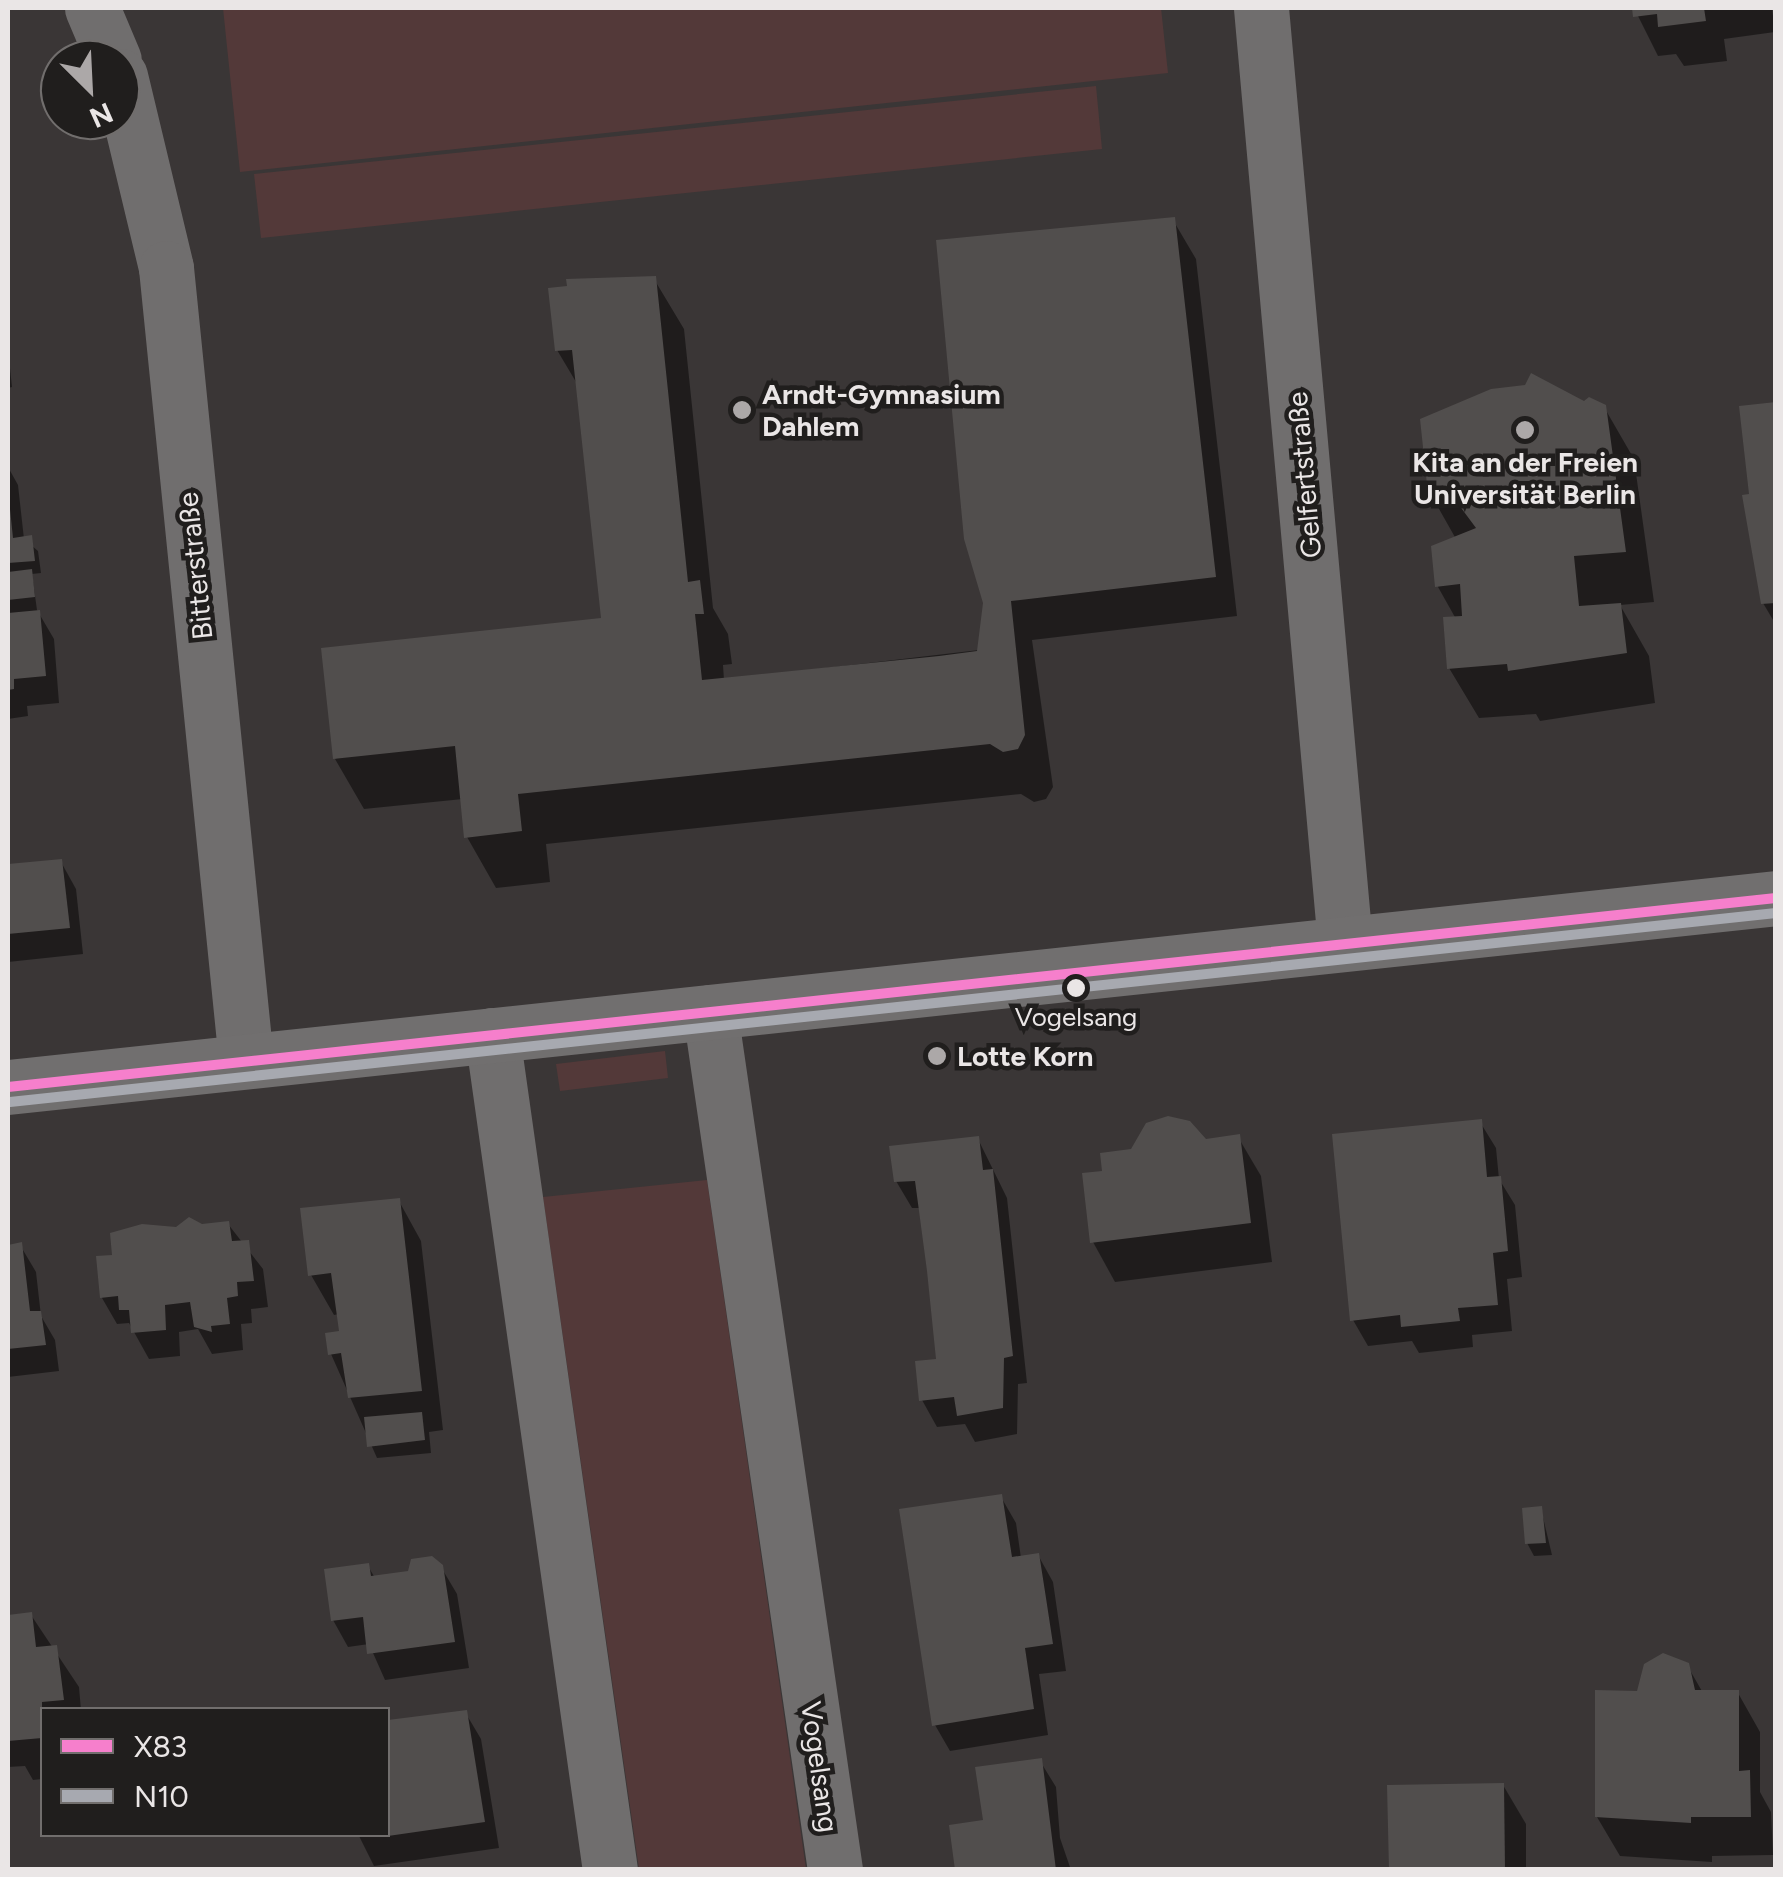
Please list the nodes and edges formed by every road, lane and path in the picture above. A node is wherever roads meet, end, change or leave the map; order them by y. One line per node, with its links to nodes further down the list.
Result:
1 (92, 8): 3 (street)
2 (1261, 8): 6 (street, Gelfertstraße)
3 (106, 40)
4 (135, 140): 9 (street, Bitterstraße)
5 (1776, 898): 6 (main road)
6 (1345, 943): 7 (main road)
7 (710, 1012): 8 (main road); 12 (street, Vogelsang)
8 (492, 1035): 9 (main road); 11 (street)
9 (246, 1061): 10 (main road)
10 (8, 1087)
11 (610, 1870)
12 (835, 1870)

